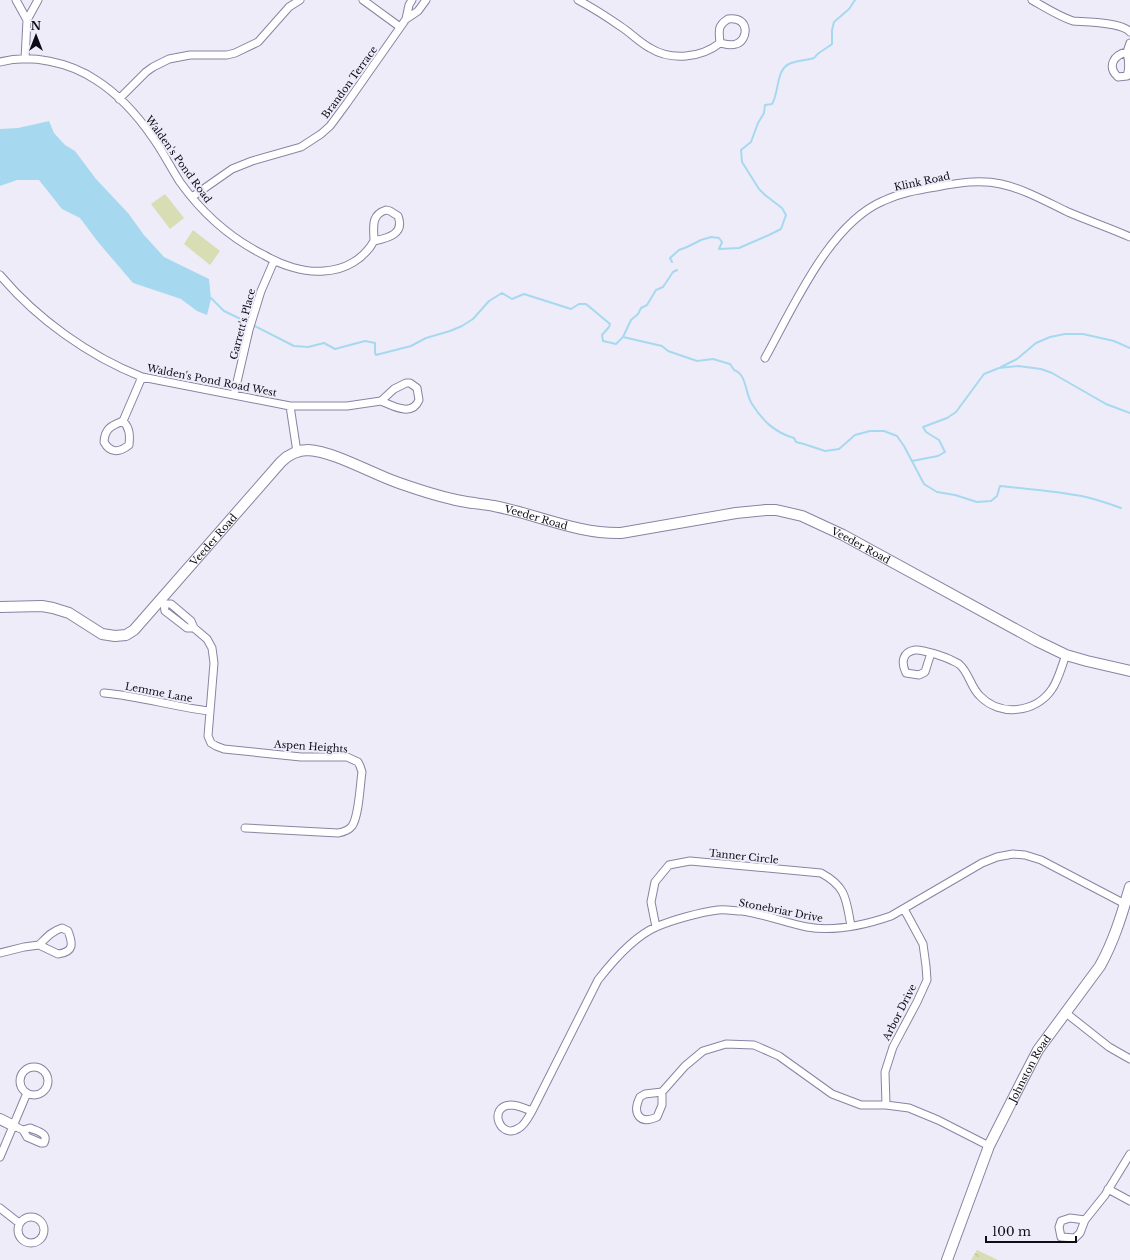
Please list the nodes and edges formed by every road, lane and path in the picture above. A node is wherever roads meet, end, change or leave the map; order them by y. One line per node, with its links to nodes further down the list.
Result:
1 (16, 0): 10 (street)
2 (38, 0): 10 (street)
3 (300, 0): 18 (street)
4 (362, 0): 11 (street)
5 (412, 0): 9 (street, Brandon Terrace)
6 (426, 0): 9 (street, Brandon Terrace)
7 (578, 0): 13 (street)
8 (1032, 0): 12 (street)
9 (406, 19): 11 (street, Brandon Terrace)
10 (27, 20): 16 (street)
11 (400, 27): 19 (street, Brandon Terrace)
12 (1130, 32)
13 (720, 43)
14 (1130, 43): 15 (street)
15 (1126, 52)
16 (25, 59): 17 (street); 18 (street, Walden's Pond Road)
17 (0, 62)
18 (119, 99): 19 (street, Walden's Pond Road)
19 (192, 197): 22 (street, Walden's Pond Road)
20 (1130, 237): 24 (street, Klink Road)
21 (374, 241): 21 (street); 22 (street, Walden's Pond Road)
22 (274, 261): 26 (street, Garrett's Place)
23 (0, 275): 25 (street, Walden's Pond Road West)
24 (765, 358)
25 (142, 377): 26 (street, Walden's Pond Road West); 29 (street)
26 (234, 395): 28 (street, Walden's Pond Road West)
27 (382, 401): 27 (street, Walden's Pond Road West); 28 (street, Walden's Pond Road West)
28 (290, 406): 30 (street)
29 (123, 421): 29 (street)
30 (297, 452): 31 (street, Veeder Road); 34 (street, Veeder Road)
31 (162, 602): 32 (street, Veeder Road); 37 (street, Aspen Heights)
32 (0, 607)
33 (931, 653): 33 (street); 34 (street)
34 (1066, 655): 35 (street, Veeder Road)
35 (1130, 671)
36 (104, 694): 37 (street, Lemme Lane)
37 (209, 711): 38 (street, Aspen Heights)
38 (245, 828)
39 (1130, 887): 40 (street, Johnston Road)
40 (1125, 904): 41 (street, Stonebriar Drive); 46 (street, Johnston Road)
41 (904, 908): 42 (street, Stonebriar Drive); 50 (street, Arbor Drive)
42 (851, 926): 43 (street, Stonebriar Drive); 43 (street, Tanner Circle)
43 (656, 927): 51 (street, Stonebriar Drive)
44 (39, 945): 44 (street); 45 (street)
45 (0, 953)
46 (1066, 1013): 47 (street); 54 (street, Johnston Road)
47 (1130, 1059)
48 (662, 1092): 48 (street); 50 (street)
49 (27, 1093): 53 (street)
50 (886, 1105): 54 (street)
51 (532, 1111): 51 (street, Stonebriar Drive)
52 (0, 1119): 53 (street)
53 (18, 1128): 56 (street)
54 (989, 1146): 62 (street, Johnston Road)
55 (1130, 1154): 57 (street)
56 (0, 1157)
57 (1108, 1189): 58 (street); 60 (street)
58 (1130, 1201)
59 (0, 1208): 61 (street)
60 (1085, 1220)
61 (19, 1223)
62 (947, 1260)

